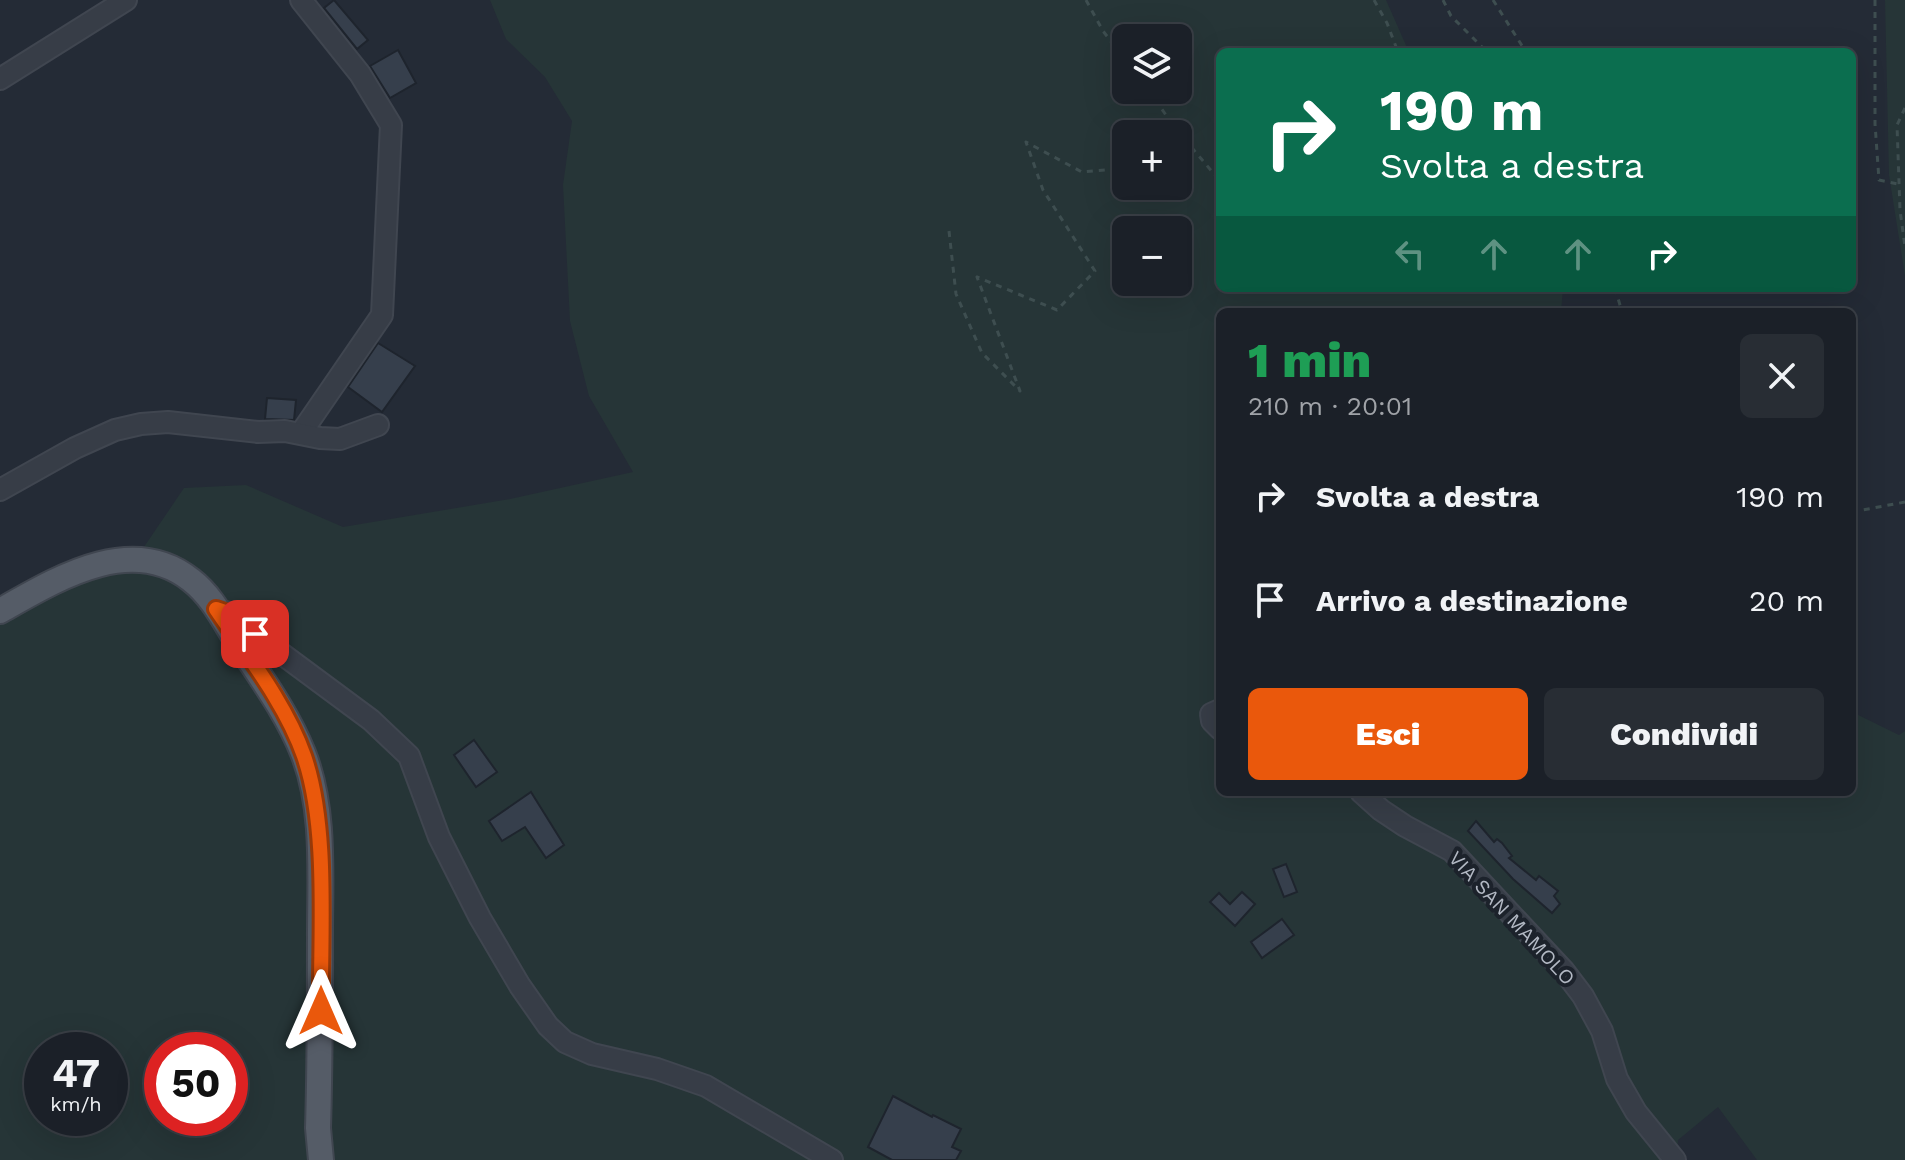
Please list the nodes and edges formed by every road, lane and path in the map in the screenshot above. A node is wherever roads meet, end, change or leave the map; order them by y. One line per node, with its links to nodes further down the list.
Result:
1 (126, 0): 12 (street)
2 (301, 0): 21 (street)
3 (1086, 0): 8 (path)
4 (1374, 0): 9 (path)
5 (1443, 0): 10 (path)
6 (1493, 0): 11 (path)
7 (1875, 0): 17 (path)
8 (1112, 43)
9 (1396, 48)
10 (1483, 48)
11 (1523, 48)
12 (0, 79)
13 (1905, 108): 17 (path)
14 (1192, 148): 16 (path)
15 (1112, 169): 18 (path)
16 (1216, 176)
17 (1898, 184): 19 (path)
18 (949, 231)
19 (1905, 247)
20 (378, 425): 21 (street)
21 (301, 433): 22 (street)
22 (0, 490)
23 (1905, 502): 24 (path)
24 (1856, 511)
25 (216, 609): 26 (main road); 28 (main road); 29 (street)
26 (0, 611)
27 (1365, 796): 30 (street, VIA SAN MAMOLO)
28 (321, 1160)
29 (832, 1160)
30 (1675, 1160)

